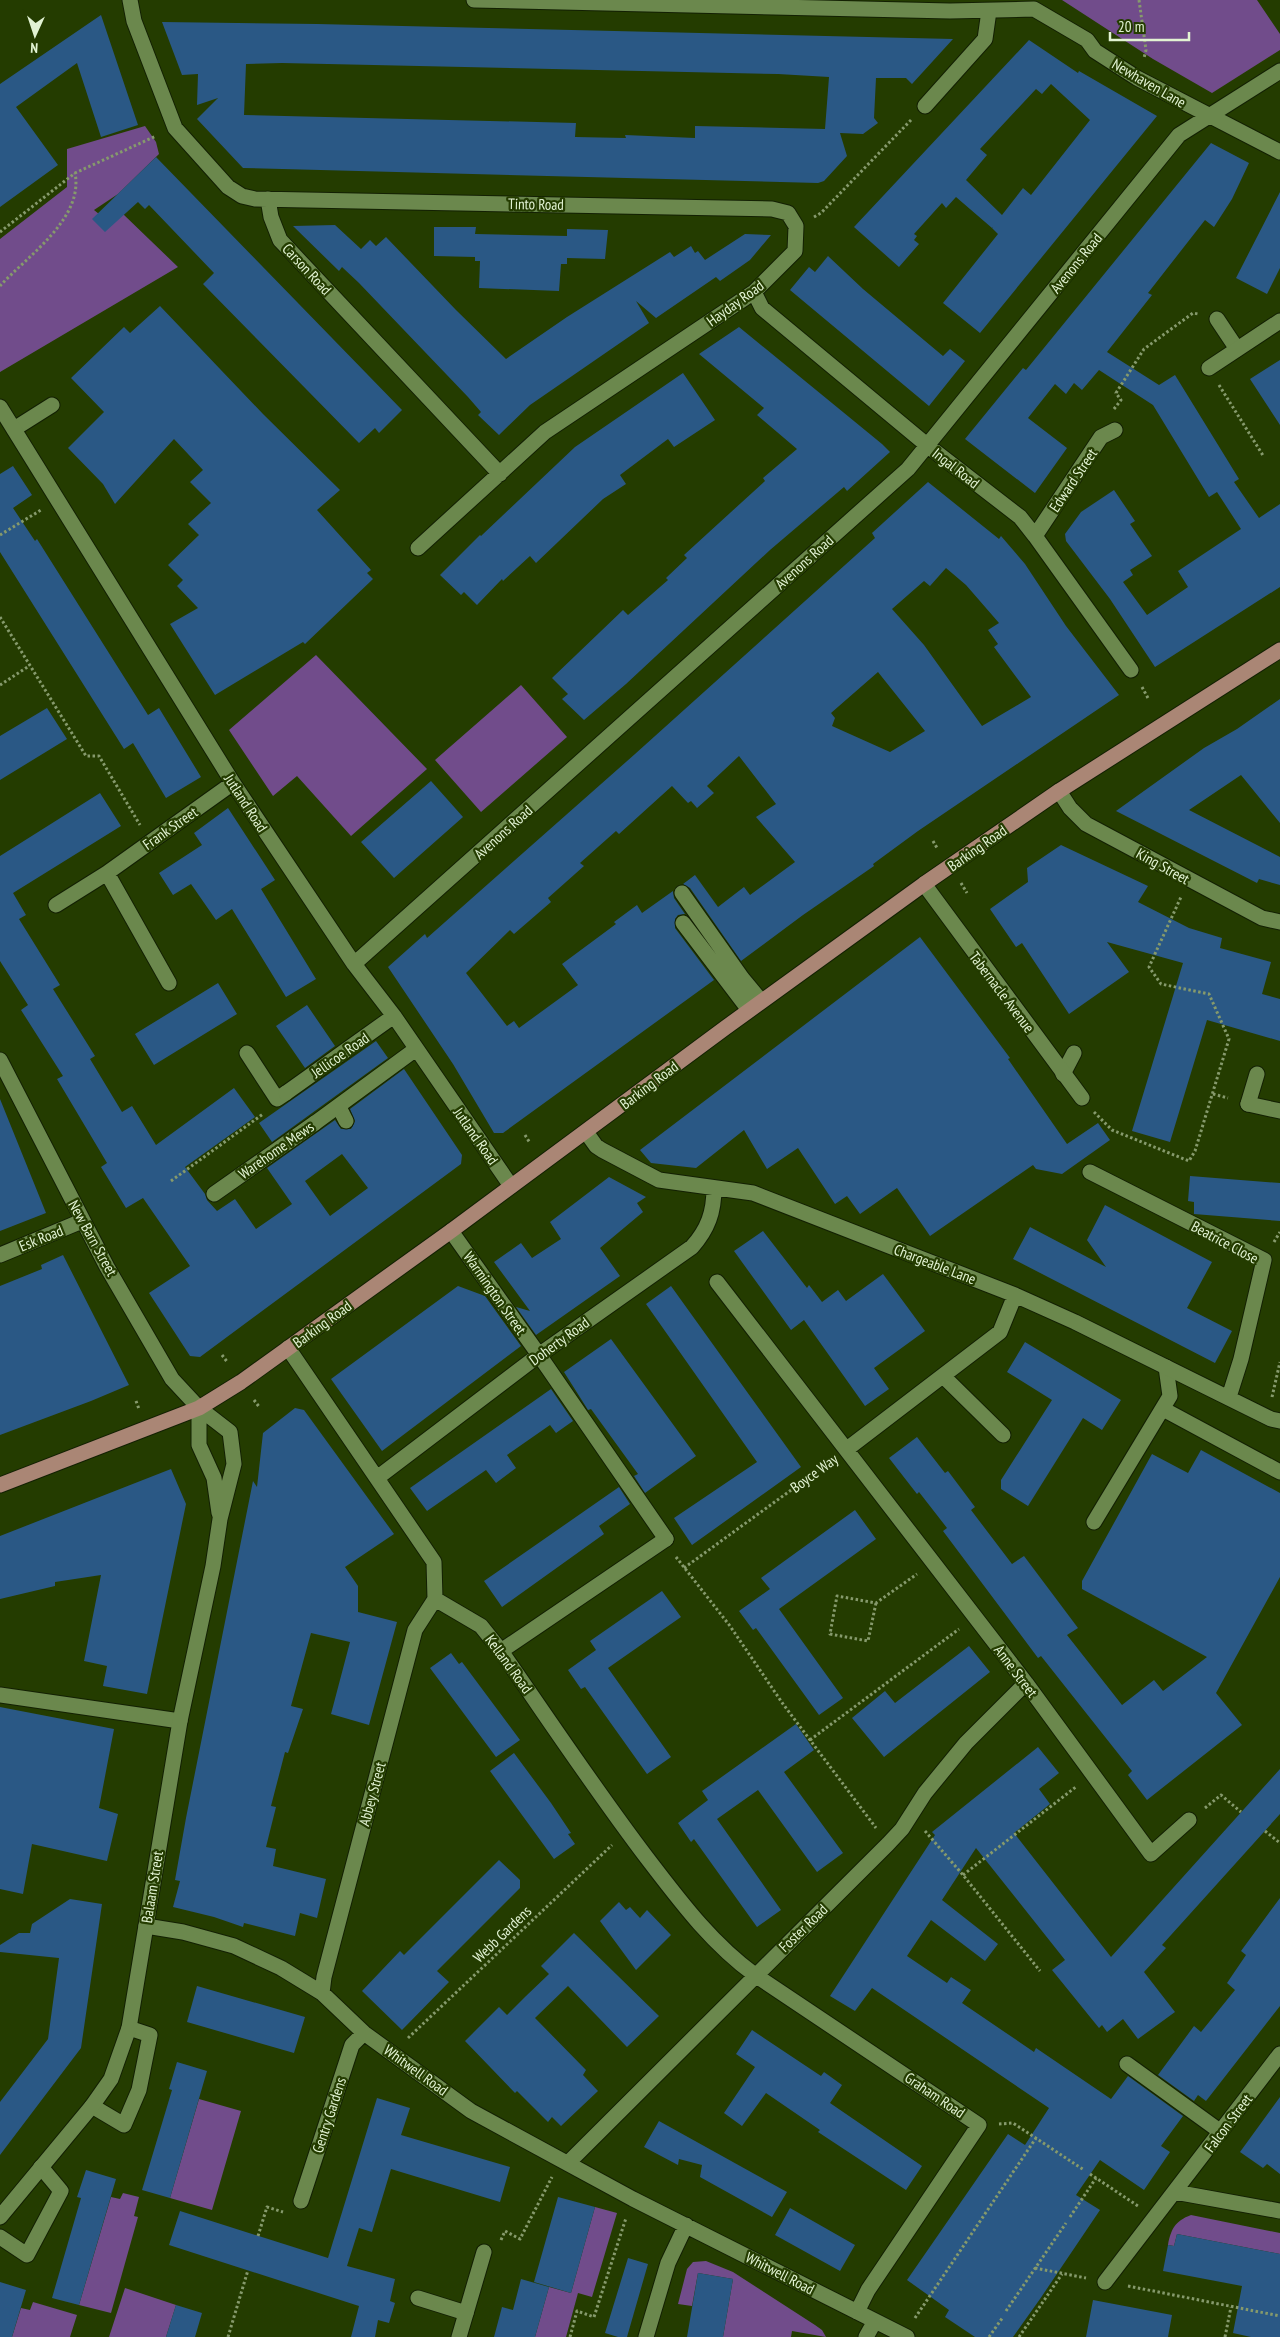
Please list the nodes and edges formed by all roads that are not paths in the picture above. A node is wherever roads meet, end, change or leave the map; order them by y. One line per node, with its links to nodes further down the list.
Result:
1 (130, 0): 9 (street)
2 (474, 0): 4 (street)
3 (1028, 4): 4 (street); 7 (street, Newhaven Lane)
4 (989, 11): 6 (street)
5 (1280, 71): 7 (street, Avenons Road)
6 (925, 106)
7 (1208, 117): 8 (street, Newhaven Lane); 20 (street, Avenons Road)
8 (1280, 152)
9 (268, 199): 10 (street, Tinto Road); 21 (street, Carson Road)
10 (796, 226): 11 (street, Hayday Road)
11 (754, 292): 20 (street, Ingal Road); 21 (street, Hayday Road)
12 (1217, 319): 14 (street)
13 (1280, 321): 14 (street)
14 (1237, 349): 15 (street)
15 (1209, 368)
16 (52, 405): 18 (street)
17 (0, 407): 18 (street, Jutland Road)
18 (14, 429): 26 (street, Jutland Road)
19 (1115, 430): 22 (street, Edward Street)
20 (928, 446): 22 (street, Ingal Road); 34 (street, Avenons Road)
21 (500, 474): 23 (street, Hayday Road)
22 (1036, 536): 25 (street, Ingal Road)
23 (418, 548)
24 (1280, 650): 27 (main road, Barking Road)
25 (1131, 670)
26 (233, 784): 28 (street, Frank Street); 34 (street, Jutland Road)
27 (1059, 791): 29 (main road, Barking Road); 32 (street, King Street)
28 (107, 873): 31 (street, Frank Street); 35 (street)
29 (924, 884): 36 (main road, Barking Road); 42 (street, Tabernacle Avenue)
30 (682, 893): 36 (street)
31 (56, 905)
32 (1280, 922)
33 (683, 923): 36 (street)
34 (354, 964): 37 (street, Jutland Road)
35 (169, 984)
36 (755, 1006): 48 (main road, Barking Road)
37 (394, 1016): 38 (street, Jutland Road); 39 (street, Jellicoe Road)
38 (416, 1049): 45 (street, Warehome Mews); 50 (street, Jutland Road)
39 (247, 1053)
40 (1074, 1053): 42 (street)
41 (0, 1060): 53 (street, New Barn Street)
42 (1064, 1074): 44 (street, Tabernacle Avenue)
43 (1258, 1074): 46 (street)
44 (1082, 1098)
45 (338, 1107): 47 (street); 52 (street, Warehome Mews)
46 (1280, 1111)
47 (346, 1121)
48 (586, 1132): 50 (main road, Barking Road); 51 (street, Chargeable Lane)
49 (1090, 1172): 62 (street, Beatrice Close)
50 (511, 1186): 54 (main road, Barking Road)
51 (714, 1188): 57 (street, Chargeable Lane); 59 (street, Doherty Road)
52 (214, 1194)
53 (82, 1220): 55 (street, Esk Road); 63 (street, New Barn Street)
54 (451, 1231): 58 (main road, Barking Road); 59 (street, Warmington Street)
55 (0, 1255)
56 (717, 1282): 67 (street)
57 (1015, 1295): 60 (street, Chargeable Lane); 61 (street, Boyce Way)
58 (288, 1348): 63 (main road, Barking Road); 69 (street)
59 (539, 1355): 69 (street, Doherty Road); 74 (street, Warmington Street)
60 (1166, 1367): 62 (street, Chargeable Lane); 64 (street)
61 (943, 1376): 66 (street); 67 (street, Boyce Way)
62 (1229, 1397): 65 (street, Chargeable Lane)
63 (199, 1408): 70 (main road, Barking Road); 71 (street, Balaam Street); 71 (street, Balaam Street)
64 (1163, 1408): 68 (street); 72 (street)
65 (1280, 1421)
66 (1003, 1435)
67 (847, 1449): 75 (street, Anne Street)
68 (1280, 1472)
69 (377, 1478): 73 (street)
70 (0, 1485)
71 (220, 1520): 77 (street, Balaam Street)
72 (1094, 1522)
73 (435, 1599): 74 (street, Kelland Road); 81 (street, Abbey Street)
74 (501, 1651): 80 (street, Kelland Road)
75 (1026, 1683): 78 (street, Anne Street); 80 (street, Foster Road)
76 (0, 1695): 77 (street)
77 (180, 1721): 79 (street, Balaam Street)
78 (1189, 1820)
79 (146, 1926): 81 (street, Whitwell Road); 82 (street, Balaam Street)
80 (755, 1975): 88 (street, Foster Road); 99 (street, Graham Road)
81 (322, 1993): 83 (street, Whitwell Road)
82 (128, 2028): 86 (street, Balaam Street); 86 (street)
83 (364, 2033): 88 (street, Whitwell Road); 91 (street, Gentry Gardens)
84 (1280, 2054): 87 (street, Falcon Street)
85 (1127, 2064): 87 (street)
86 (92, 2106): 89 (street, Balaam Street)
87 (1221, 2132): 90 (street, Falcon Street)
88 (564, 2161): 94 (street, Whitwell Road)
89 (42, 2167): 93 (street, Balaam Street); 95 (street)
90 (1175, 2192): 92 (street); 97 (street, Falcon Street)
91 (301, 2201)
92 (1280, 2211)
93 (0, 2217)
94 (686, 2225): 99 (street, Whitwell Road); 104 (street)
95 (0, 2237)
96 (484, 2252): 100 (street)
97 (1105, 2282)
98 (418, 2298): 100 (street)
99 (858, 2312): 101 (street, Whitwell Road)
100 (466, 2313): 103 (street)
101 (875, 2321): 102 (street, Whitwell Road); 105 (street)
102 (905, 2336)
103 (459, 2337)
104 (646, 2337)
105 (866, 2337)

